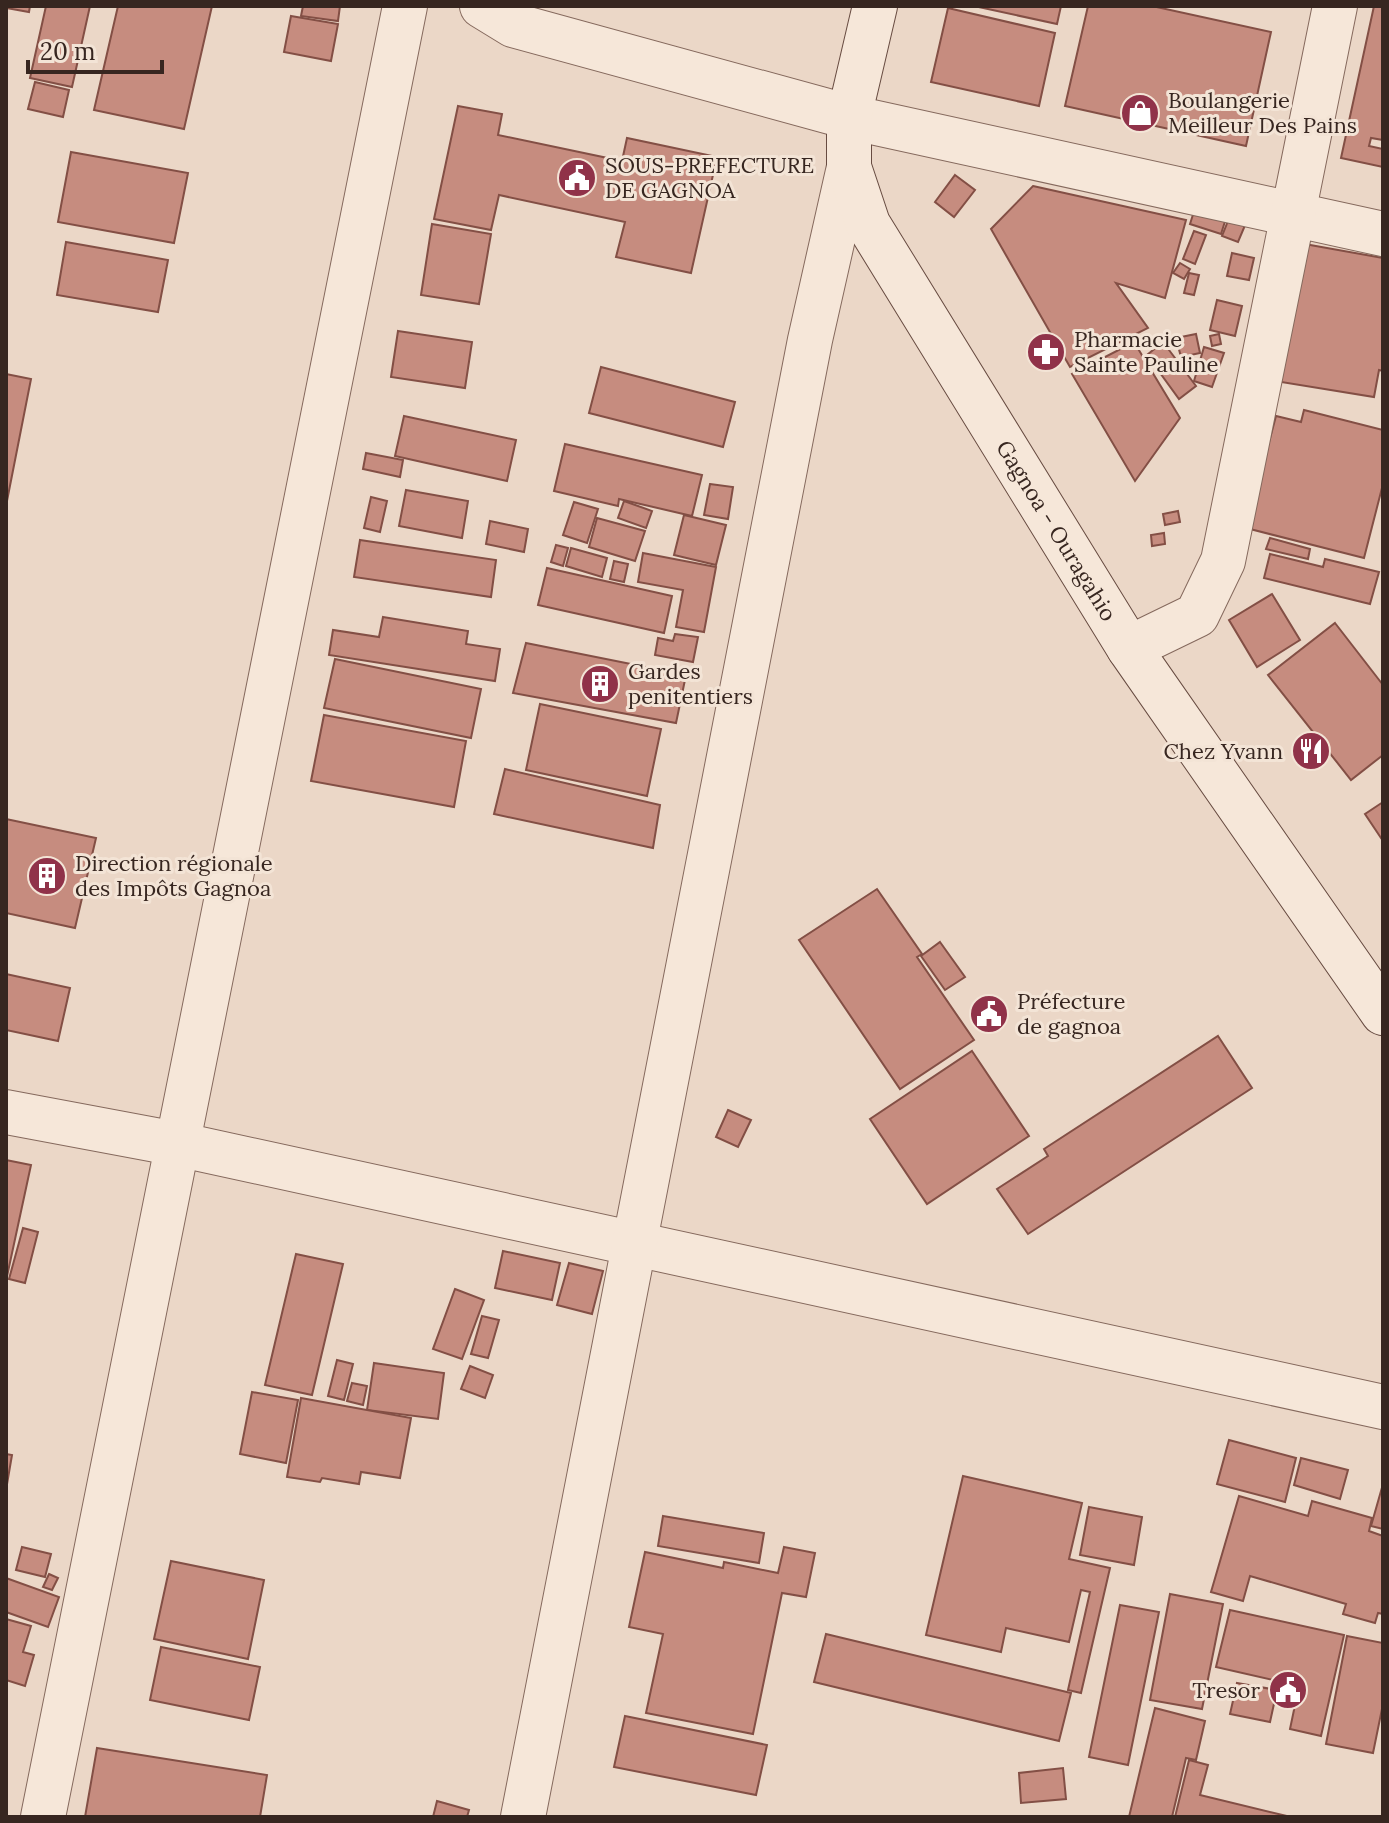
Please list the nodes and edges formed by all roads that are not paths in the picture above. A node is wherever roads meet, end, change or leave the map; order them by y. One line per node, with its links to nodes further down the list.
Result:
1 (405, 6): 12 (street)
2 (482, 6): 5 (street)
3 (875, 6): 5 (street, Gagnoa - Ouragahio)
4 (1335, 6): 7 (street)
5 (849, 117): 6 (street, Gagnoa - Ouragahio); 7 (street)
6 (849, 167): 9 (street, Gagnoa - Ouragahio); 13 (street)
7 (1293, 214): 8 (street); 9 (street)
8 (1383, 234)
9 (1129, 648): 10 (street, Gagnoa - Ouragahio)
10 (1383, 1013)
11 (6, 1112): 12 (street)
12 (177, 1144): 13 (street); 15 (street)
13 (632, 1244): 14 (street); 16 (street)
14 (1383, 1407)
15 (43, 1817)
16 (523, 1817)

